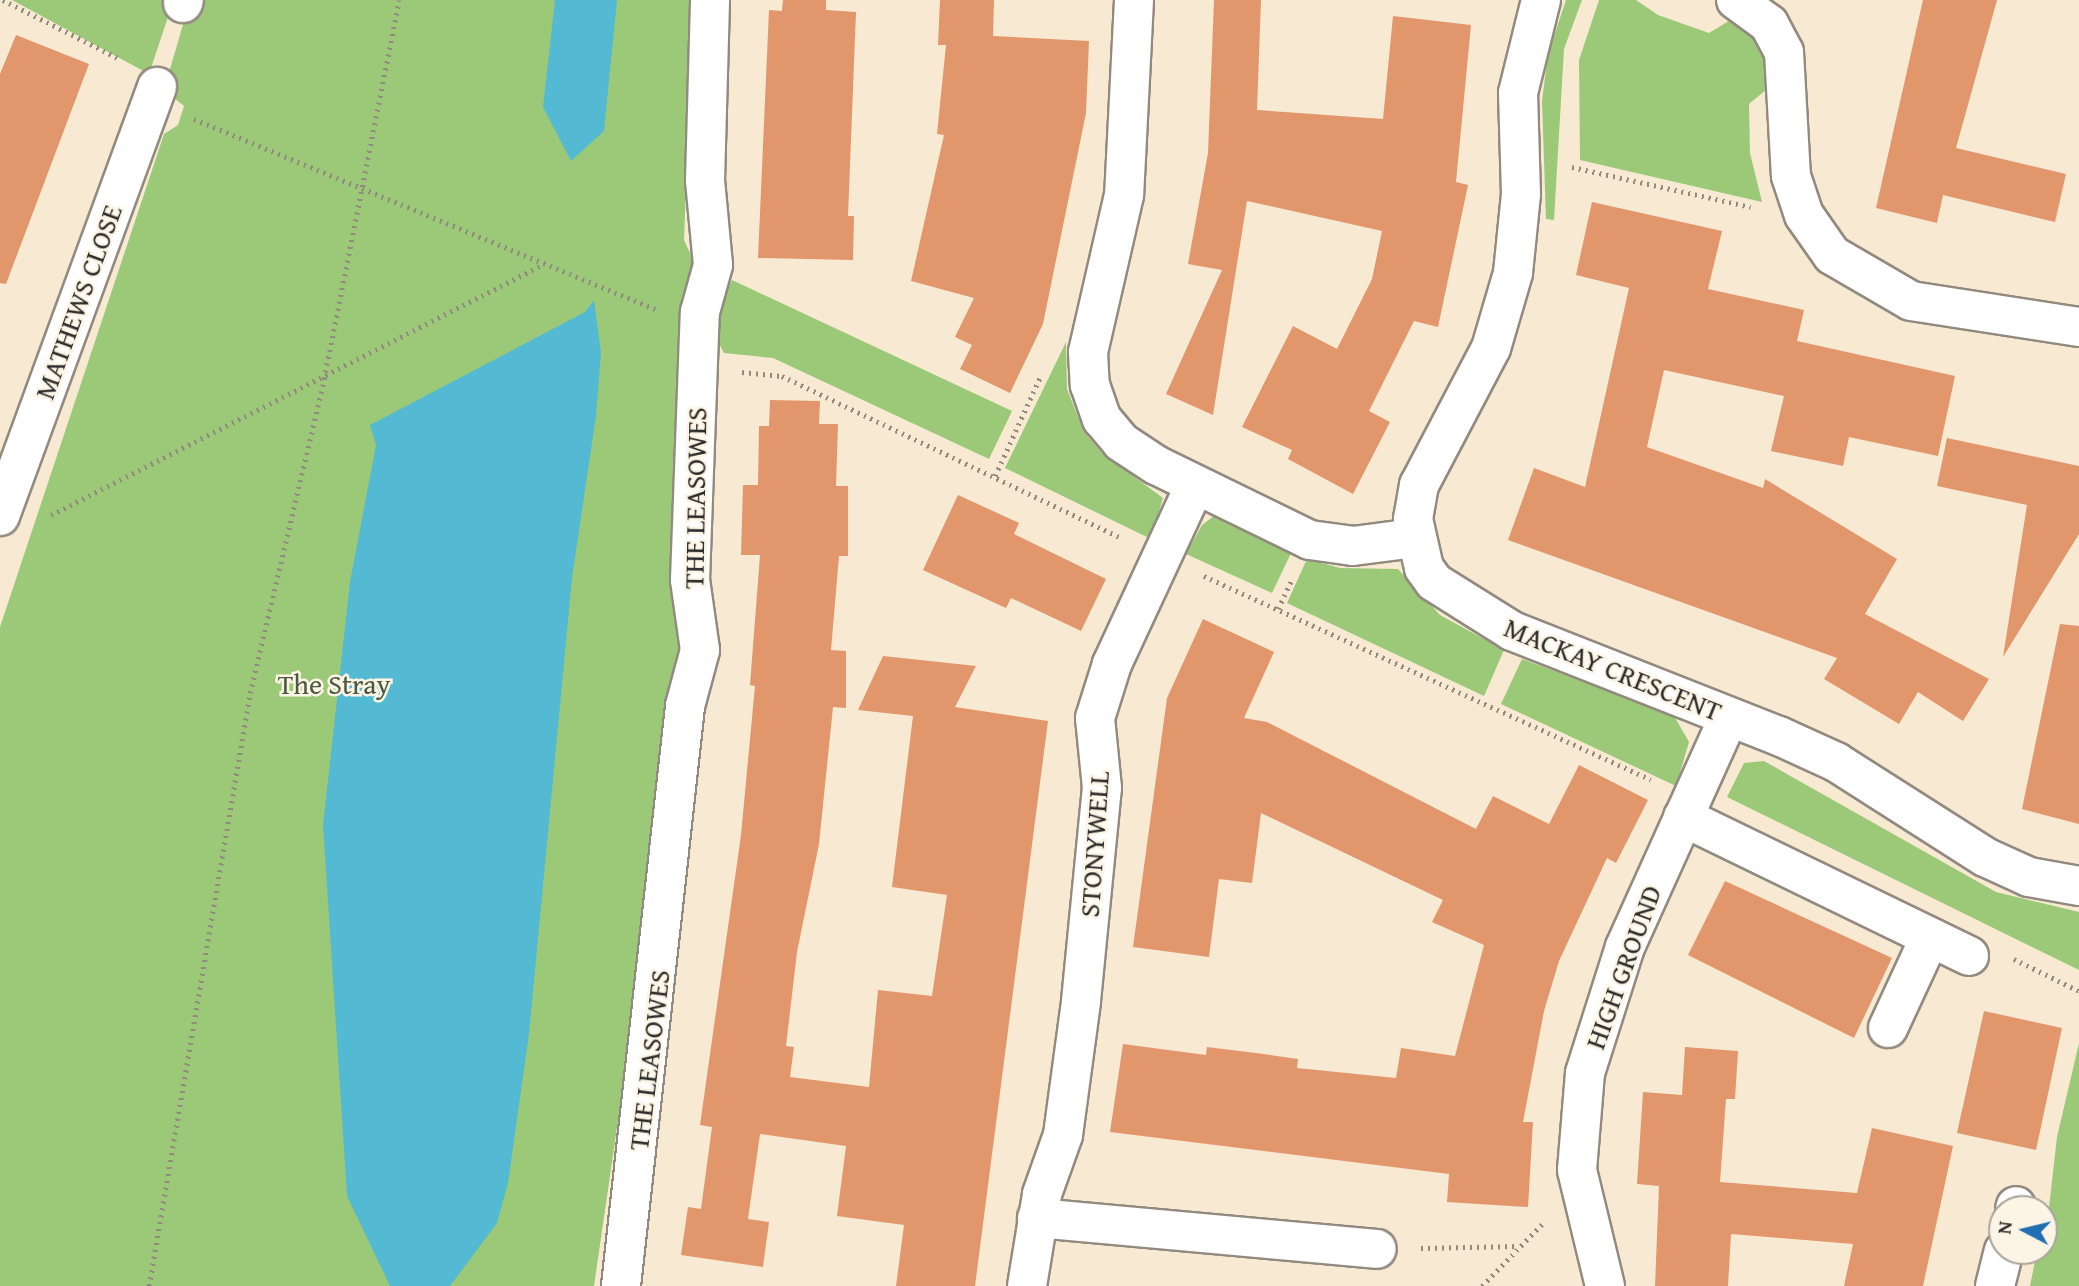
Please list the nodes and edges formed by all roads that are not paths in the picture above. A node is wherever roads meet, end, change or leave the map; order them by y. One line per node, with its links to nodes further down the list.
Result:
1 (710, 0): 19 (street, THE LEASOWES)
2 (1134, 0): 7 (street)
3 (1541, 0): 9 (street, MACKAY CRESCENT)
4 (1736, 0): 6 (street)
5 (157, 87): 8 (street, MATHEWS CLOSE)
6 (2079, 327)
7 (1195, 485): 9 (street); 16 (street, STONYWELL)
8 (0, 516)
9 (1415, 538): 10 (street, MACKAY CRESCENT)
10 (1729, 717): 11 (street, HIGH GROUND); 12 (street, MACKAY CRESCENT)
11 (1683, 817): 13 (street); 21 (street, HIGH GROUND)
12 (2079, 886)
13 (1930, 937): 14 (street); 15 (street)
14 (1969, 956)
15 (1888, 1028)
16 (1037, 1218): 17 (street); 20 (street, STONYWELL)
17 (1377, 1249)
18 (2000, 1265): 22 (street)
19 (621, 1286)
20 (1027, 1286)
21 (1605, 1286)
22 (1995, 1286)

